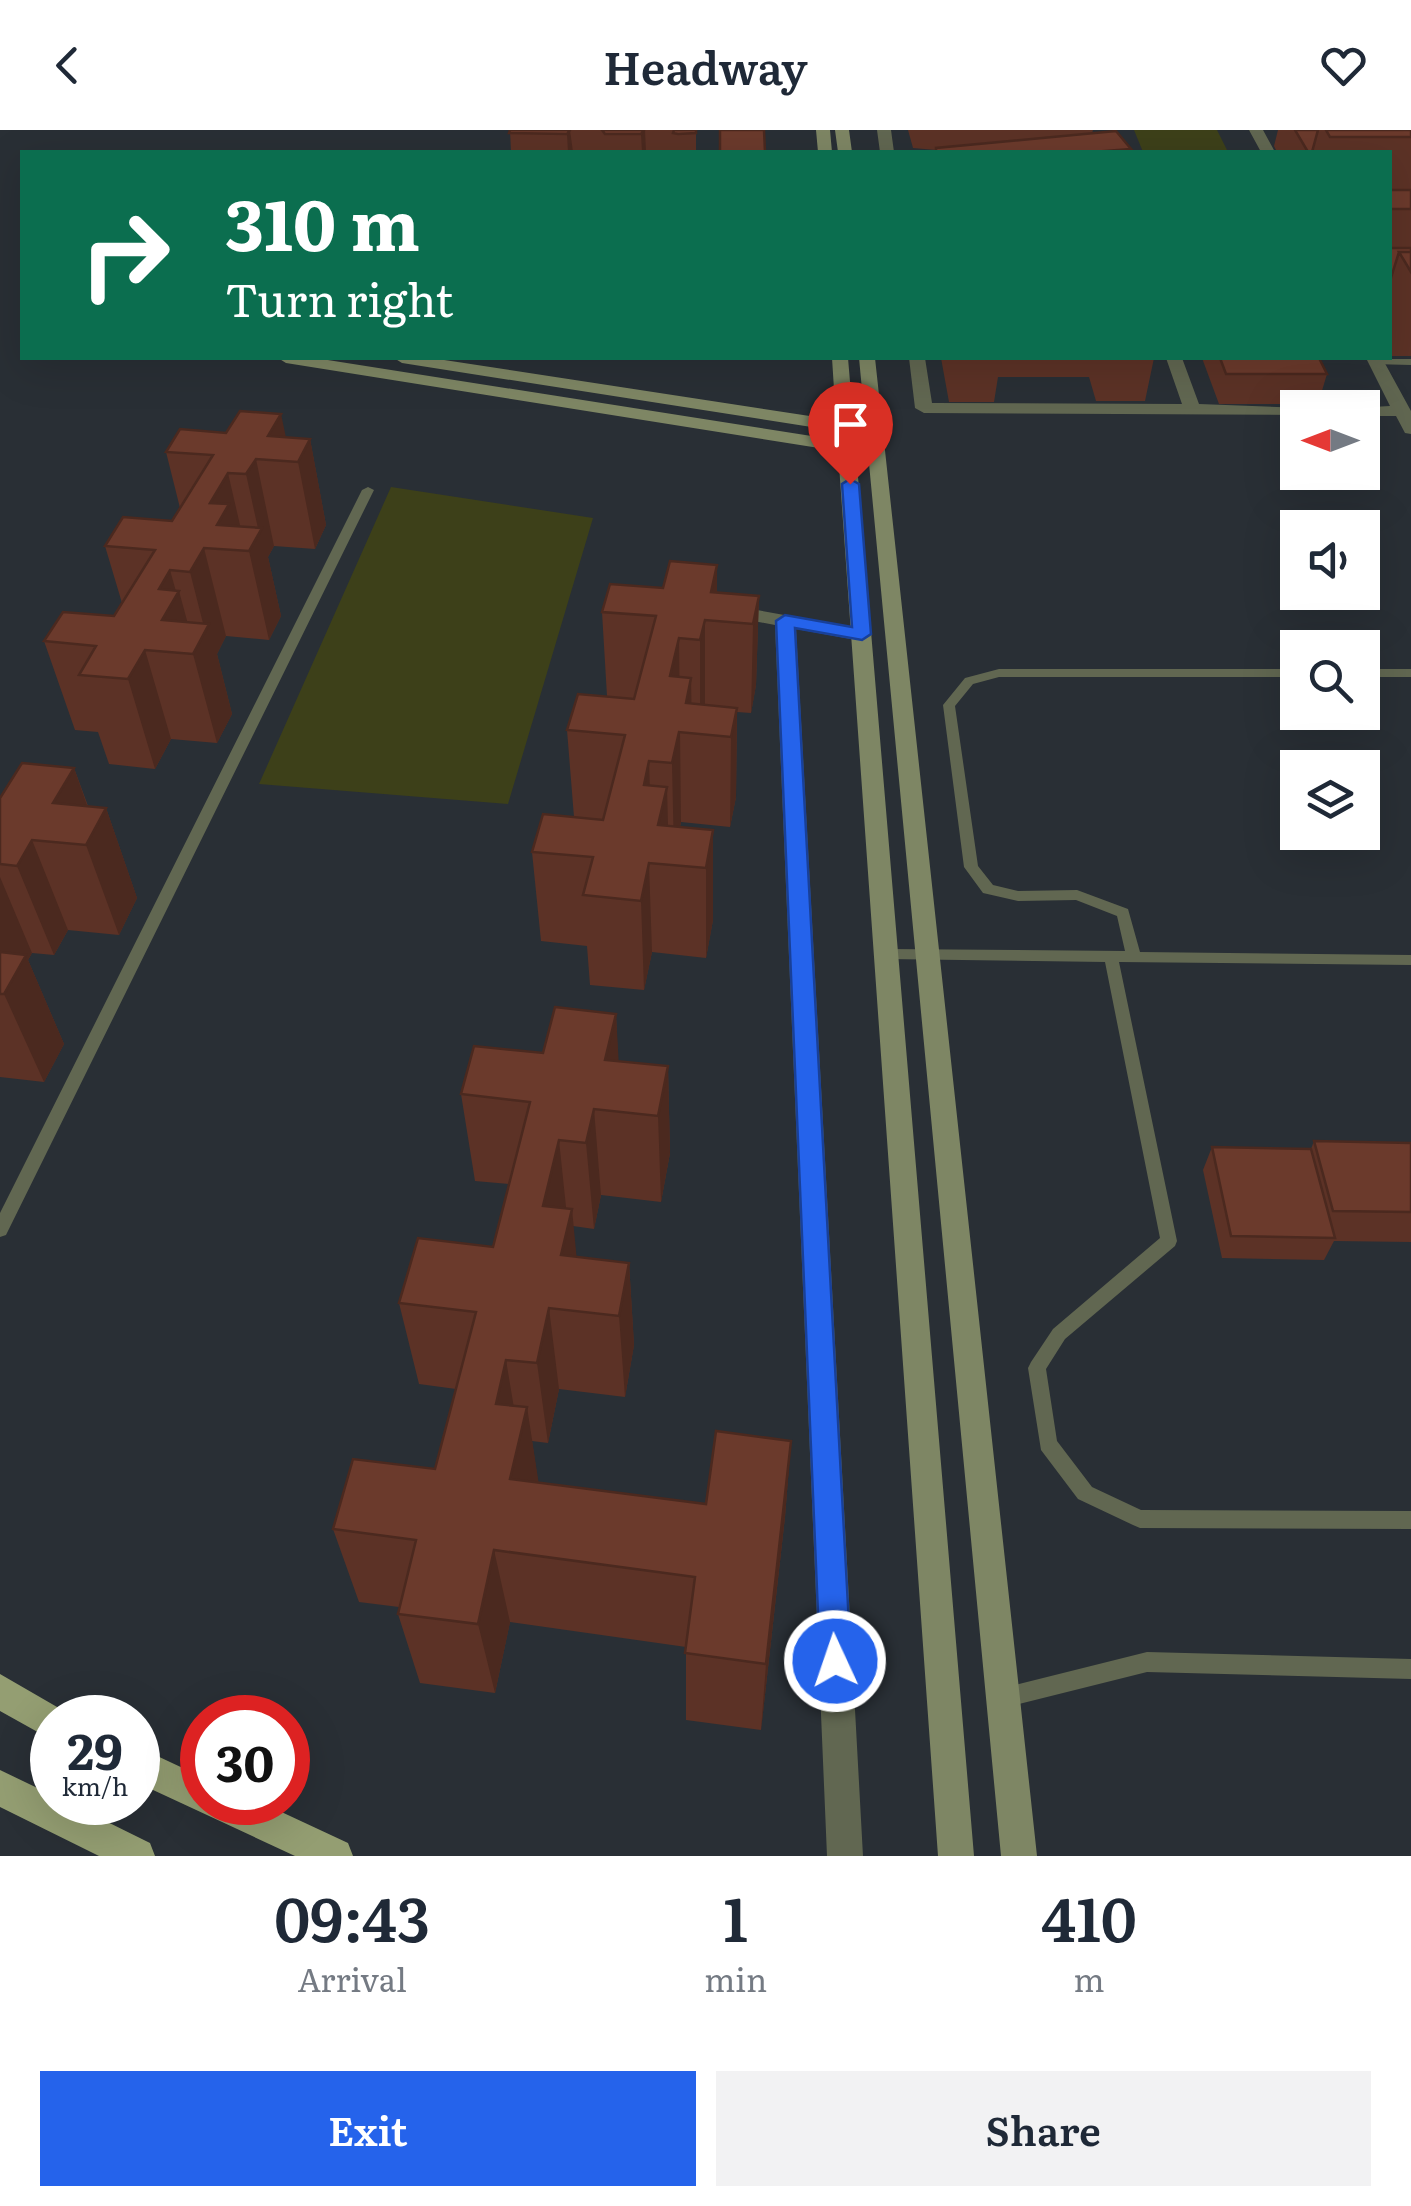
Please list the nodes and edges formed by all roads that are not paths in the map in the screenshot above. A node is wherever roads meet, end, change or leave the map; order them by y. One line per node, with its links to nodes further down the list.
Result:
1 (1262, 141): 2 (lane)
2 (1281, 141)
3 (300, 360): 15 (street)
4 (413, 360): 15 (street)
5 (840, 360): 15 (street)
6 (867, 360): 24 (street)
7 (916, 360): 11 (street)
8 (1175, 360): 11 (street)
9 (1375, 360): 10 (lane); 14 (street)
10 (1411, 362)
11 (1192, 410): 12 (street)
12 (1280, 410)
13 (1380, 414): 14 (street)
14 (1407, 418)
15 (847, 437): 19 (street)
16 (368, 490): 28 (lane)
17 (696, 605): 18 (street)
18 (785, 621): 19 (street); 38 (street)
19 (862, 634): 23 (street)
20 (1280, 673): 26 (lane)
21 (1380, 673): 22 (lane)
22 (1411, 673)
23 (886, 954): 24 (lane); 39 (street)
24 (929, 954): 25 (lane); 32 (street)
25 (1112, 956): 26 (lane); 29 (lane)
26 (1134, 956): 27 (lane)
27 (1411, 960)
28 (0, 1230)
29 (1411, 1520)
30 (1411, 1668): 32 (lane)
31 (0, 1692): 33 (main road)
32 (1003, 1698): 40 (street)
33 (30, 1710)
34 (0, 1788): 36 (main road)
35 (269, 1825): 37 (main road)
36 (136, 1856)
37 (335, 1856)
38 (844, 1856)
39 (956, 1856)
40 (1019, 1856)

